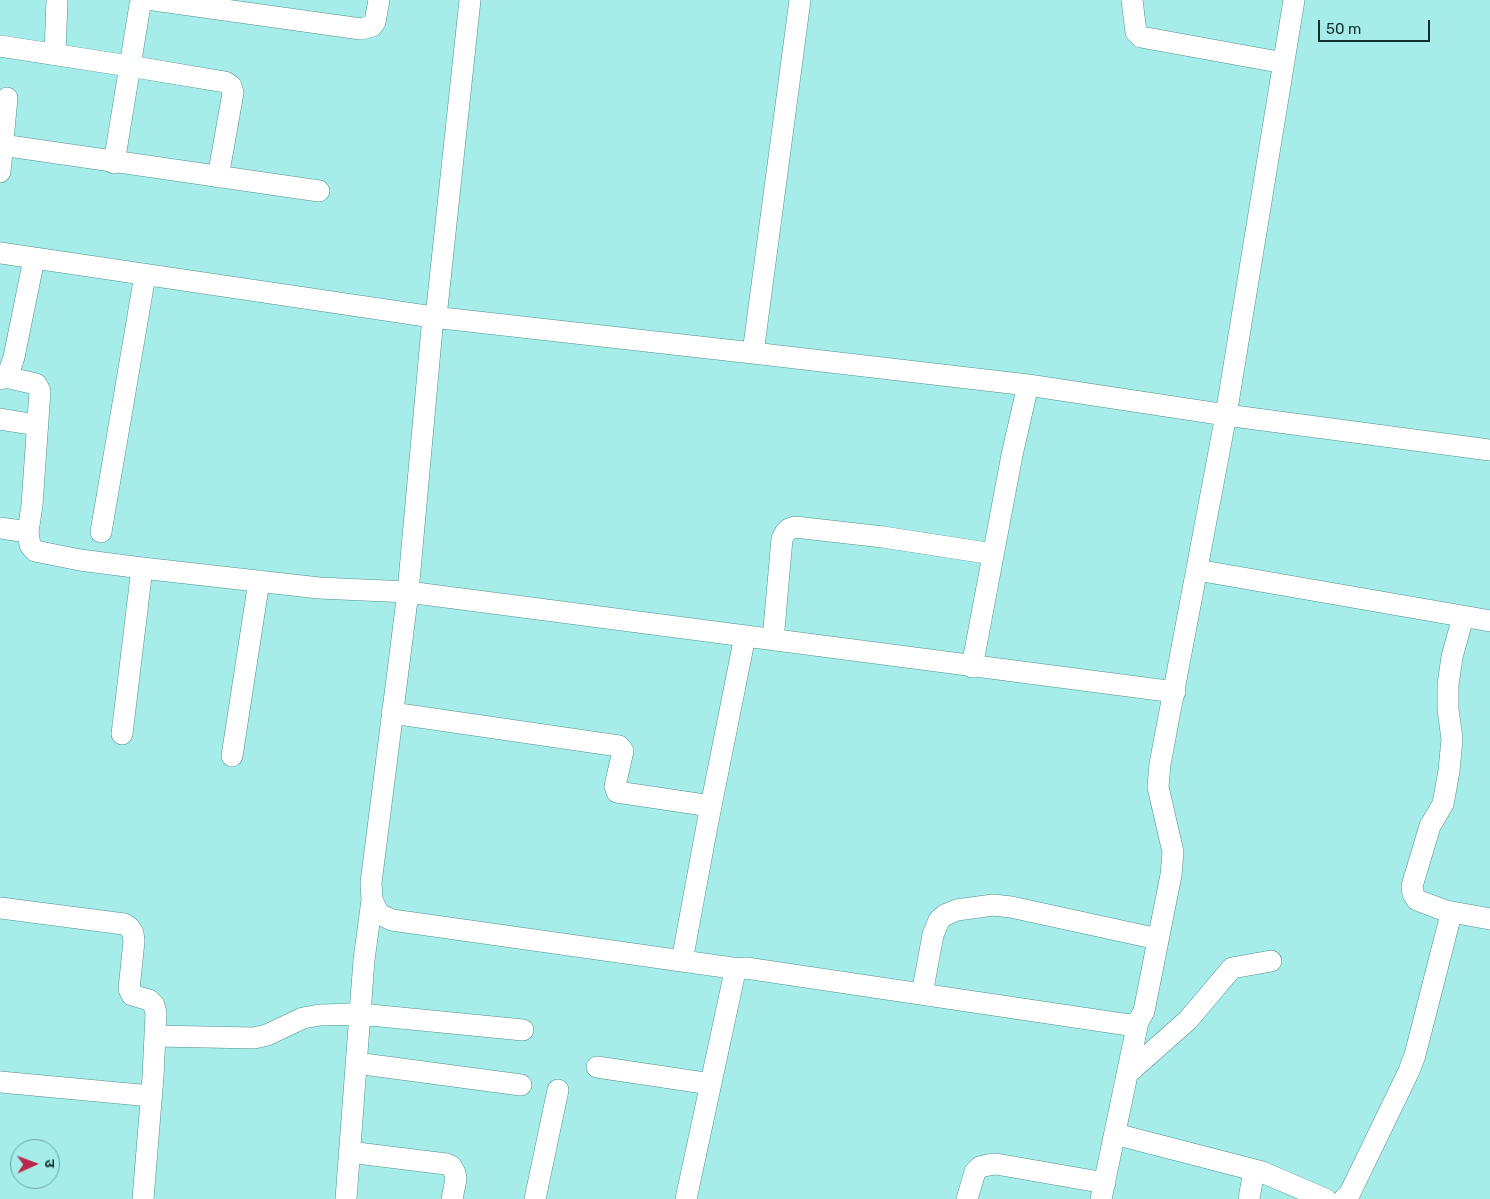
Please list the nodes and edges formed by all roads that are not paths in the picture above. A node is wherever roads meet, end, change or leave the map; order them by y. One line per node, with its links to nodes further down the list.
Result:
1 (57, 0): 10 (street)
2 (147, 0): 12 (street)
3 (154, 0): 4 (street)
4 (379, 0)
5 (470, 0): 22 (street)
6 (800, 0): 23 (street)
7 (1132, 0): 11 (street)
8 (1294, 0): 11 (street)
9 (0, 46): 10 (street)
10 (55, 54): 12 (street)
11 (1284, 63): 26 (street)
12 (129, 66): 15 (street); 17 (street)
13 (6, 98): 14 (street)
14 (2, 145): 15 (street); 16 (street)
15 (114, 162): 17 (street)
16 (0, 172)
17 (218, 177): 18 (street)
18 (319, 191)
19 (0, 253): 20 (street)
20 (34, 259): 21 (street); 24 (street)
21 (145, 276): 22 (street); 32 (street)
22 (435, 317): 23 (street); 37 (street)
23 (753, 353): 25 (street)
24 (3, 378): 28 (street)
25 (1028, 385): 26 (street); 33 (street)
26 (1226, 415): 29 (street); 35 (street)
27 (0, 419): 28 (street)
28 (37, 425): 31 (street)
29 (1490, 450)
30 (0, 528): 31 (street)
31 (28, 532): 34 (street)
32 (101, 532)
33 (993, 554): 41 (street); 42 (street)
34 (142, 568): 36 (street); 45 (street)
35 (1198, 570): 38 (street); 43 (street)
36 (259, 582): 37 (street); 46 (street)
37 (408, 592): 40 (street); 44 (street)
38 (1463, 617): 39 (street); 50 (street)
39 (1490, 621)
40 (744, 636): 41 (street); 47 (street)
41 (773, 640): 42 (street)
42 (972, 667): 43 (street)
43 (1175, 692): 52 (street)
44 (392, 713): 47 (street); 48 (street)
45 (122, 734)
46 (232, 756)
47 (711, 806): 53 (street)
48 (372, 900): 53 (street); 57 (street)
49 (0, 908): 60 (street)
50 (1446, 912): 51 (street); 81 (street)
51 (1490, 919)
52 (1158, 939): 56 (street); 58 (street)
53 (682, 961): 55 (street)
54 (1271, 961): 63 (street)
55 (739, 968): 56 (street); 65 (street)
56 (922, 994): 58 (street)
57 (360, 1014): 59 (street); 60 (street); 61 (street)
58 (1138, 1022): 63 (street)
59 (523, 1030)
60 (156, 1036): 68 (street)
61 (356, 1063): 66 (street); 70 (street)
62 (597, 1067): 65 (street)
63 (1127, 1074): 69 (street)
64 (0, 1082): 68 (street)
65 (711, 1084): 77 (street)
66 (521, 1085)
67 (558, 1090): 76 (street)
68 (152, 1096): 73 (street)
69 (1115, 1134): 71 (street); 72 (street)
70 (349, 1152): 74 (street); 75 (street)
71 (1254, 1170): 79 (street); 80 (street)
72 (1103, 1191): 78 (street)
73 (143, 1199)
74 (346, 1199)
75 (452, 1199)
76 (535, 1199)
77 (686, 1199)
78 (967, 1199)
79 (1249, 1199)
80 (1325, 1199)
81 (1344, 1199)

